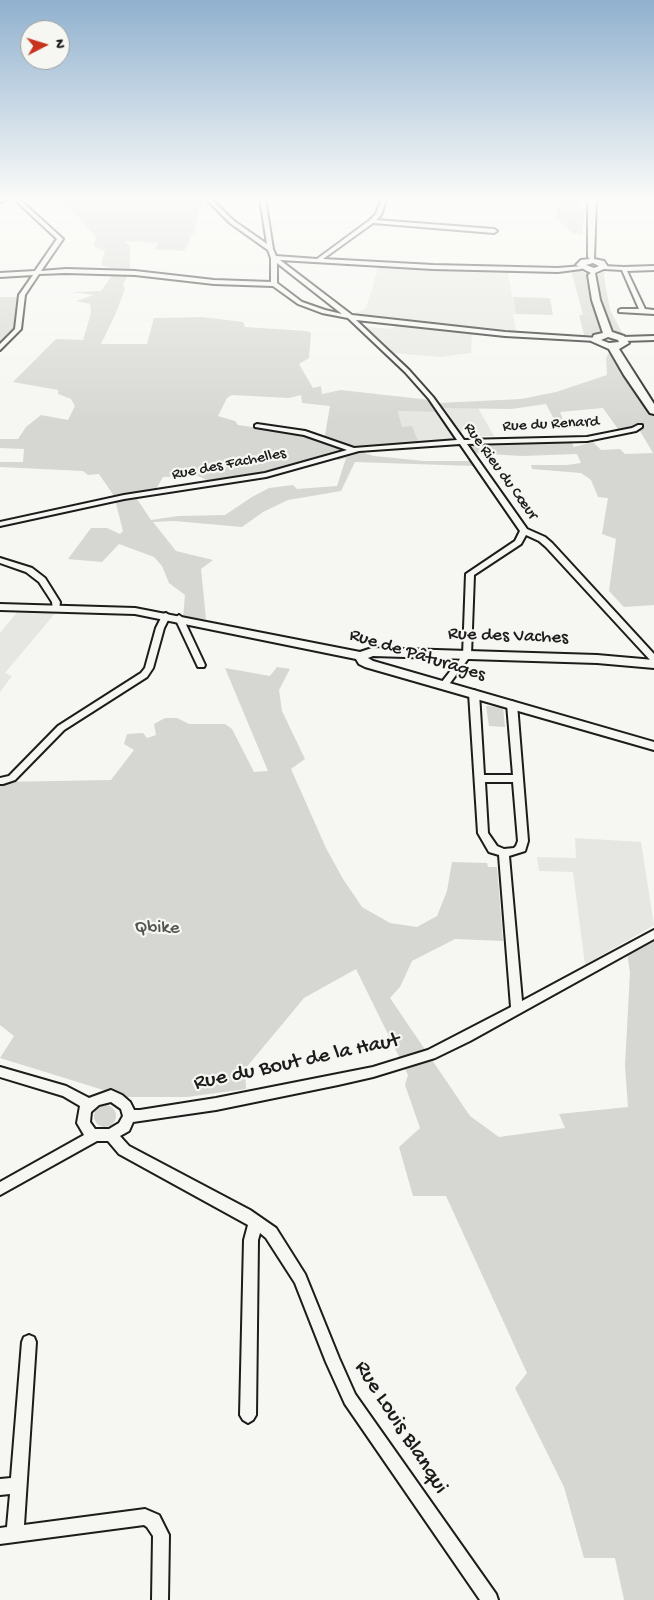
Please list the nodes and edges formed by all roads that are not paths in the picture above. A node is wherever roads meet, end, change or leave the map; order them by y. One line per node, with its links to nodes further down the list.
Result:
1 (37, 272): 19 (street)
2 (29, 273): 8 (street)
3 (63, 273): 9 (street)
4 (274, 273): 9 (street)
5 (293, 273): 13 (street, Rue Rieu du Cœur)
6 (593, 273): 14 (main road)
7 (626, 273): 11 (street)
8 (0, 275)
9 (274, 284): 13 (street)
10 (621, 310): 11 (street)
11 (643, 312): 12 (street)
12 (654, 312)
13 (350, 317): 16 (street); 23 (street, Rue Rieu du Cœur)
14 (608, 334): 16 (main road); 17 (main road)
15 (654, 338): 17 (street)
16 (596, 339): 18 (main road)
17 (623, 339): 18 (main road)
18 (613, 347): 20 (main road)
19 (0, 348)
20 (654, 411)
21 (257, 426): 24 (street)
22 (640, 426): 23 (street, Rue du Renard)
23 (460, 442): 24 (street, Rue des Fachelles); 26 (street, Rue Rieu du Cœur)
24 (353, 450): 25 (street, Rue des Fachelles)
25 (0, 524)
26 (524, 531): 33 (street); 35 (street, Rue Rieu du Cœur)
27 (0, 560): 29 (street)
28 (0, 607): 29 (street)
29 (56, 608): 30 (street)
30 (148, 613): 31 (street, Rue de Pâturages)
31 (166, 616): 32 (street, Rue de Pâturages); 44 (street)
32 (179, 618): 34 (street, Rue de Pâturages); 37 (street)
33 (468, 655): 34 (street, Rue des Vaches); 36 (street, Rue des Vaches); 38 (street)
34 (361, 656): 38 (street, Rue de Pâturages)
35 (654, 659)
36 (654, 664)
37 (201, 665)
38 (444, 686): 39 (street, Rue de Pâturages)
39 (474, 692): 40 (street, Rue de Pâturages); 42 (street)
40 (512, 704): 41 (street, Rue de Pâturages); 43 (street)
41 (654, 746)
42 (478, 778): 43 (street); 45 (street)
43 (518, 779): 45 (street)
44 (3, 780)
45 (504, 853): 47 (street)
46 (654, 934): 47 (street, Rue du Bout de la Haut)
47 (517, 1009): 50 (street, Rue du Bout de la Haut)
48 (0, 1072): 49 (street)
49 (89, 1104): 50 (street); 51 (street)
50 (129, 1116): 52 (street)
51 (95, 1135): 52 (street); 53 (street)
52 (111, 1135): 54 (street, Rue Louis Blanqui)
53 (0, 1189)
54 (256, 1222): 56 (street); 61 (street, Rue Louis Blanqui)
55 (29, 1342): 57 (street)
56 (248, 1415)
57 (18, 1484): 58 (street); 59 (street)
58 (0, 1487)
59 (7, 1535): 60 (street)
60 (160, 1600)
61 (490, 1600)

